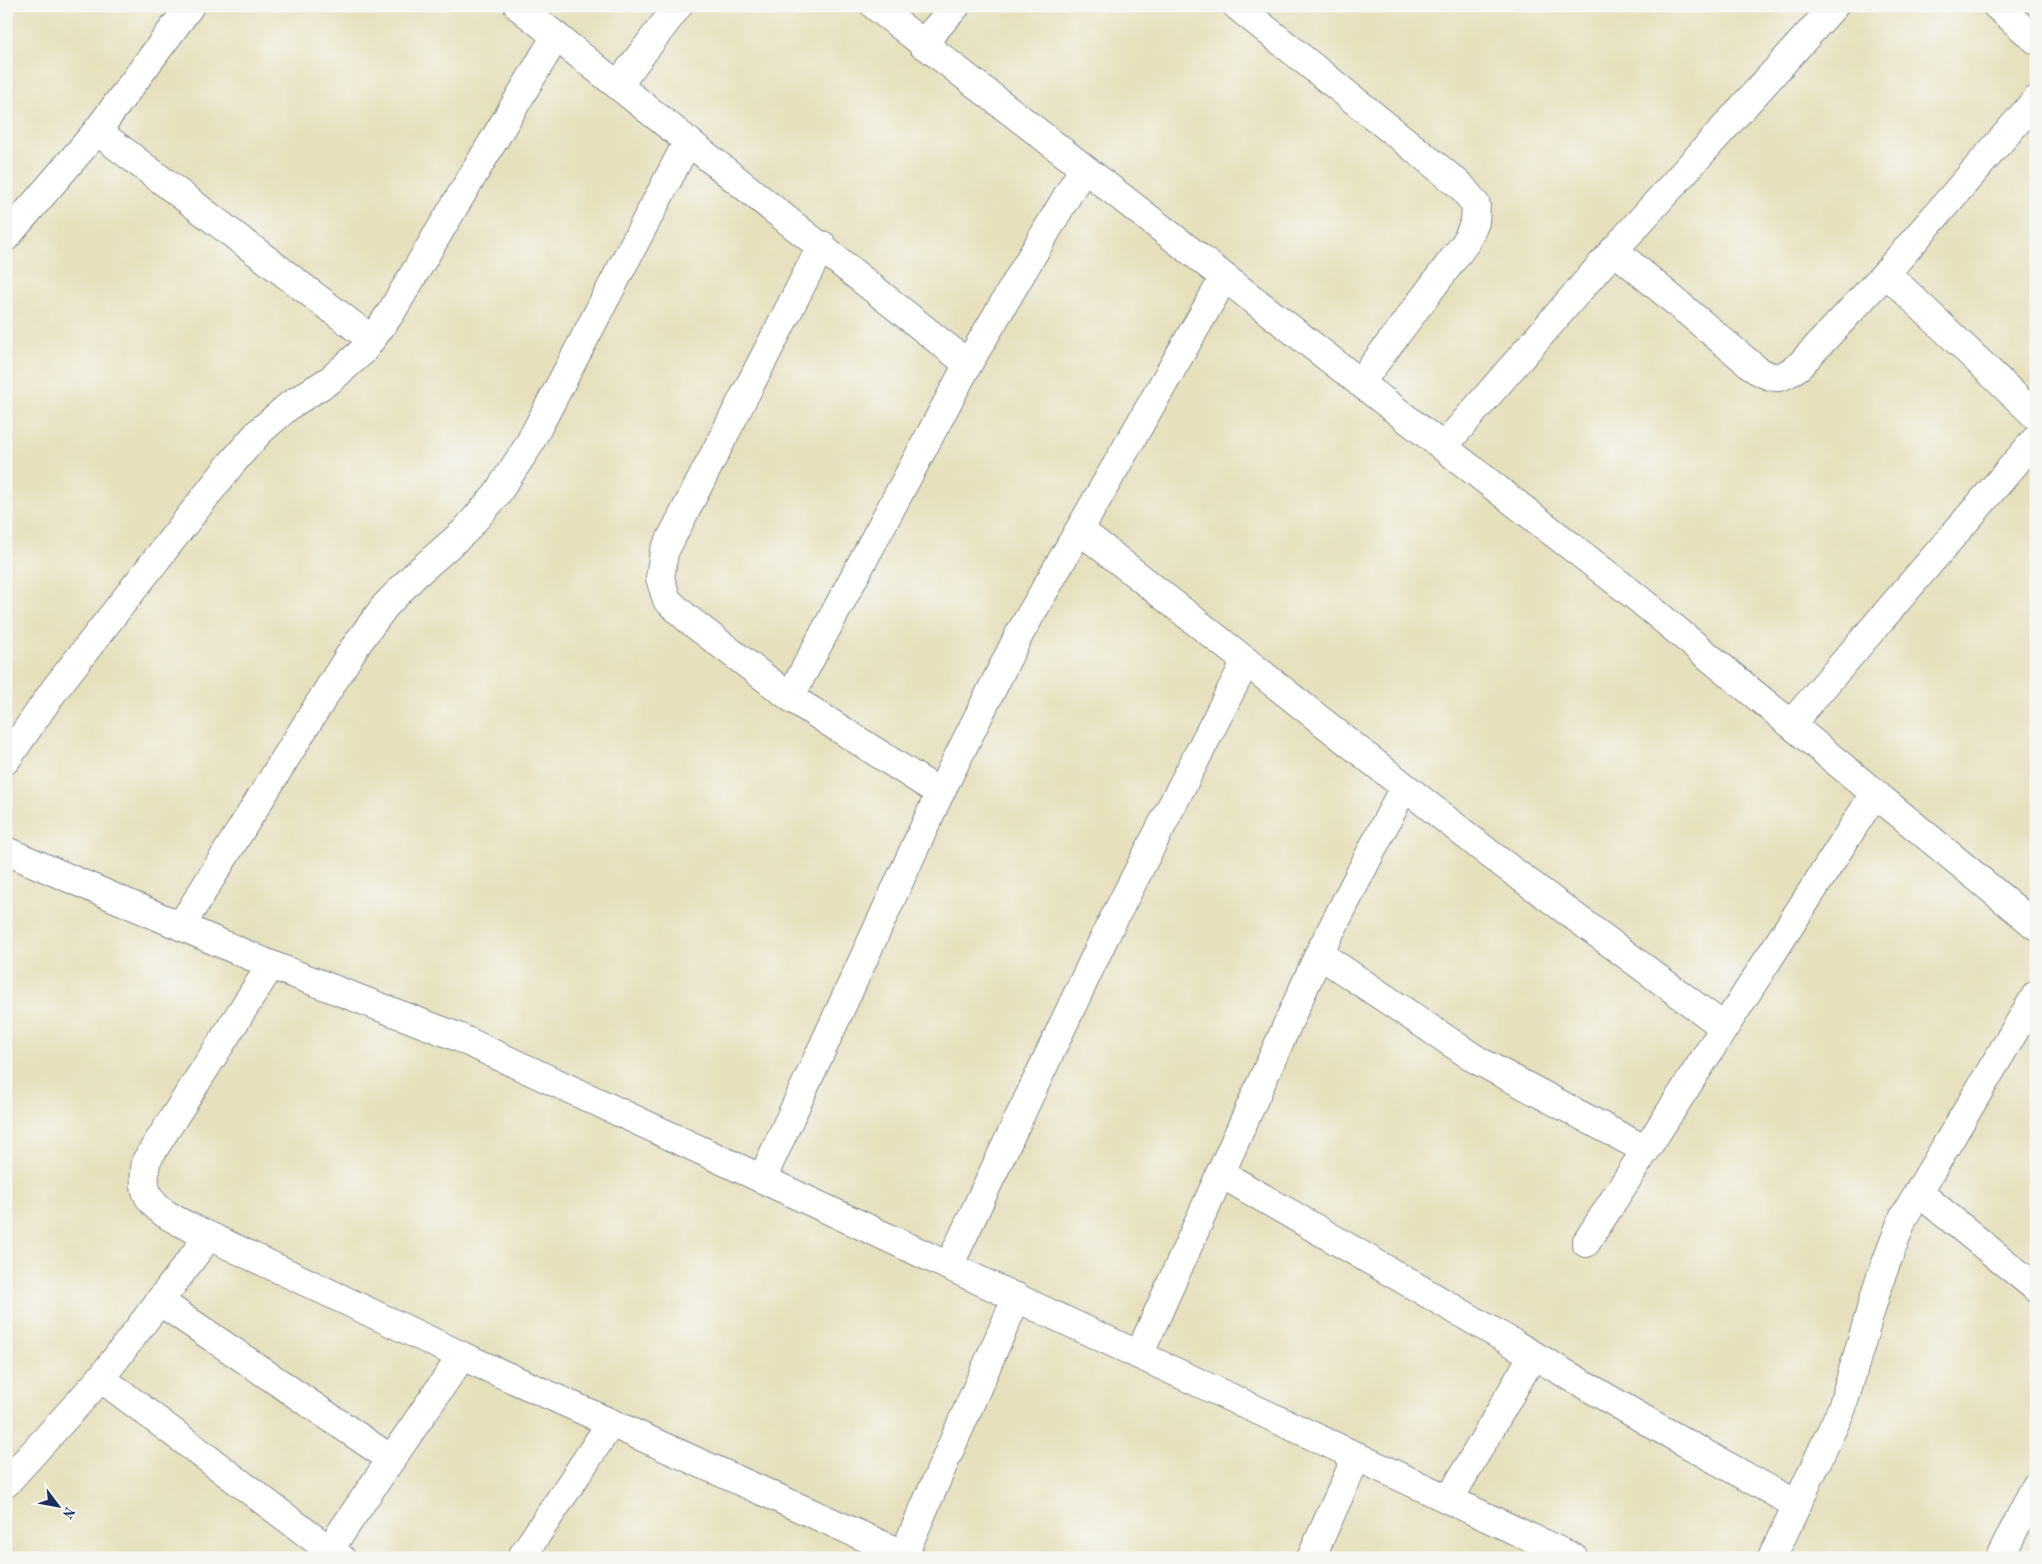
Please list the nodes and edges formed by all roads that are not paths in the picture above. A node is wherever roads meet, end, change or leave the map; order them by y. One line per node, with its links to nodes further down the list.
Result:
1 (190, 6): 14 (street)
2 (518, 6): 9 (street)
3 (678, 6): 12 (street)
4 (875, 6): 11 (street)
5 (956, 6): 11 (street)
6 (1237, 6): 24 (street)
7 (1834, 6): 19 (street)
8 (1997, 6): 10 (street)
9 (556, 36): 12 (street); 22 (street)
10 (2036, 40)
11 (922, 44): 16 (street)
12 (618, 85): 15 (street)
13 (2036, 100): 20 (street)
14 (97, 131): 17 (street); 22 (street)
15 (688, 141): 18 (street); 37 (street)
16 (1083, 169): 21 (street); 23 (street)
17 (6, 237)
18 (822, 245): 23 (street); 30 (street)
19 (1614, 250): 20 (street); 27 (street)
20 (1886, 273): 25 (street)
21 (1224, 278): 24 (street); 28 (street)
22 (371, 340): 32 (street)
23 (968, 364): 30 (street)
24 (1360, 383): 27 (street)
25 (2036, 416)
26 (2036, 439): 31 (street)
27 (1443, 447): 31 (street)
28 (1080, 530): 29 (street); 34 (street)
29 (1246, 661): 33 (street); 49 (street)
30 (790, 697): 34 (street)
31 (1791, 724): 35 (street)
32 (6, 760)
33 (1404, 787): 39 (street); 42 (street)
34 (940, 793): 45 (street)
35 (1875, 793): 38 (street); 42 (street)
36 (8, 855): 37 (street)
37 (181, 926): 40 (street)
38 (2036, 926)
39 (1319, 954): 43 (street); 44 (street)
40 (271, 965): 45 (street); 47 (street)
41 (2036, 995): 46 (street)
42 (1724, 1027): 43 (street)
43 (1646, 1150): 48 (street)
44 (1220, 1174): 53 (street); 54 (street)
45 (762, 1178): 49 (street)
46 (1918, 1192): 50 (street); 63 (street)
47 (209, 1236): 52 (street); 55 (street)
48 (1586, 1243)
49 (950, 1266): 51 (street)
50 (2036, 1288)
51 (1017, 1297): 53 (street); 65 (street)
52 (159, 1301): 56 (street); 59 (street)
53 (1139, 1355): 58 (street)
54 (1533, 1355): 62 (street); 63 (street)
55 (462, 1356): 57 (street); 59 (street)
56 (101, 1378): 60 (street); 64 (street)
57 (611, 1423): 65 (street); 66 (street)
58 (1357, 1456): 62 (street); 67 (street)
59 (391, 1459): 64 (street)
60 (6, 1483)
61 (2036, 1485): 70 (street)
62 (1450, 1500): 68 (street)
63 (1797, 1505): 69 (street)
64 (331, 1555)
65 (907, 1556)
66 (521, 1558)
67 (1311, 1558)
68 (1574, 1558)
69 (1772, 1558)
70 (2000, 1558)

